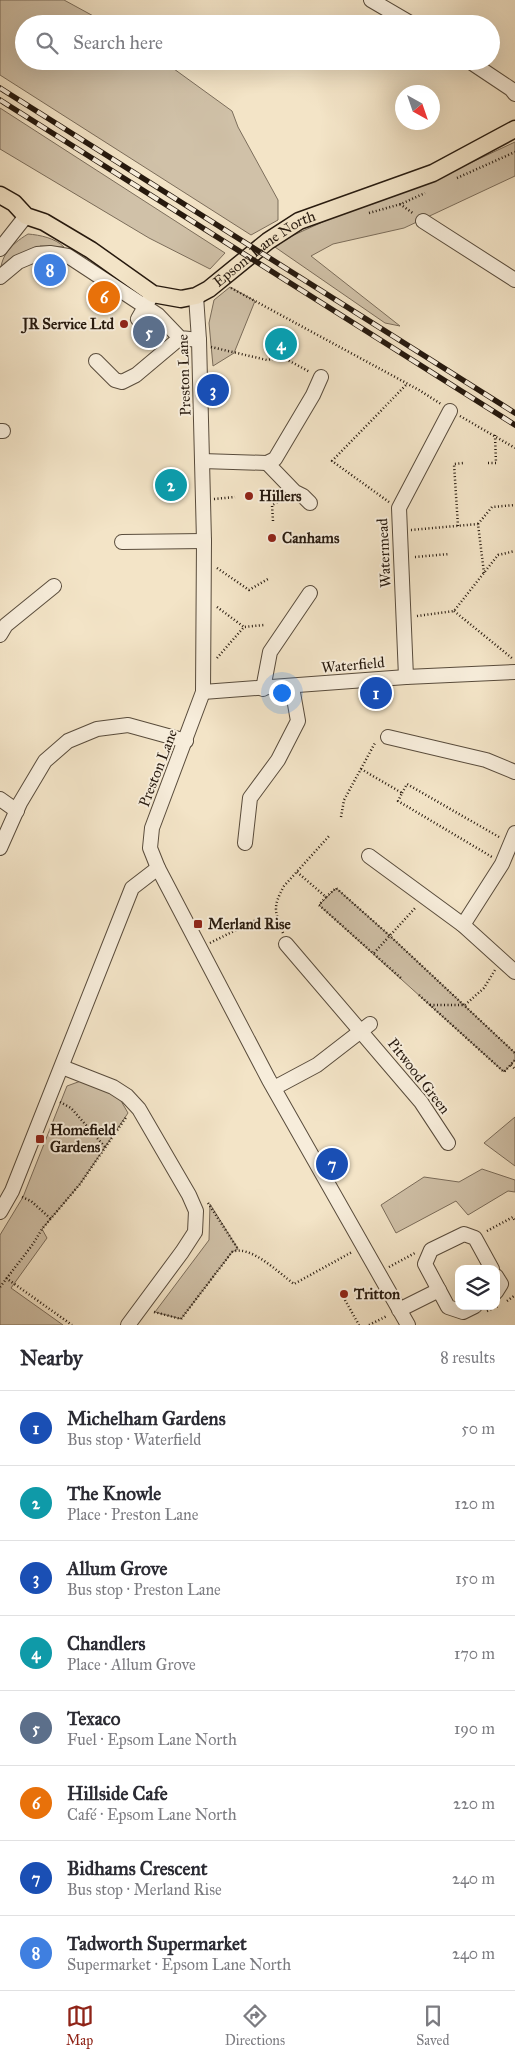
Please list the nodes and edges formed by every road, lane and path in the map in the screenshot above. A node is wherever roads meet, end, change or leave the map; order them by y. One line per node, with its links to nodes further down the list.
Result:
1 (371, 0): 2 (street)
2 (397, 15)
3 (482, 70): 4 (street)
4 (515, 94)
5 (515, 129): 12 (main road, Epsom Lane North)
6 (0, 195): 8 (main road)
7 (387, 204): 9 (path)
8 (26, 216): 10 (street); 15 (main road, Epsom Lane North)
9 (423, 222): 13 (street)
10 (0, 249)
11 (0, 277): 15 (street)
12 (222, 280): 14 (main road, Epsom Lane North); 21 (path)
13 (515, 280)
14 (196, 296): 15 (main road, Epsom Lane North); 18 (street, Preston Lane)
15 (149, 300): 16 (street); 17 (street)
16 (145, 328)
17 (180, 338): 18 (street); 19 (street)
18 (199, 340): 20 (path); 25 (street, Preston Lane)
19 (96, 361)
20 (321, 377): 26 (street)
21 (407, 384): 22 (path); 34 (path)
22 (450, 410): 23 (path); 34 (street, Watermead)
23 (495, 435): 24 (path); 28 (path)
24 (515, 448)
25 (202, 461): 26 (street); 30 (street, Preston Lane)
26 (267, 462): 31 (street)
27 (464, 463): 37 (path)
28 (488, 463)
29 (235, 497): 30 (path)
30 (203, 500): 39 (street, Preston Lane)
31 (310, 503)
32 (514, 505): 36 (path)
33 (272, 506): 35 (path)
34 (399, 508): 38 (street, Watermead)
35 (273, 521)
36 (478, 524): 37 (path); 45 (path)
37 (458, 526): 38 (path)
38 (400, 531): 43 (street, Watermead)
39 (204, 541): 40 (street); 44 (street, Preston Lane)
40 (122, 542)
41 (515, 551): 45 (path)
42 (449, 554): 43 (path)
43 (401, 558): 51 (street, Watermead)
44 (204, 560): 46 (path); 49 (street, Preston Lane)
45 (484, 573): 50 (path)
46 (268, 579)
47 (54, 586): 54 (street)
48 (310, 593): 59 (street)
49 (204, 597): 53 (path); 56 (street, Preston Lane)
50 (454, 611): 51 (path); 55 (path)
51 (403, 618): 57 (street, Watermead)
52 (264, 624): 53 (path)
53 (244, 627): 56 (path)
54 (0, 635)
55 (513, 666): 57 (street, Waterfield)
56 (203, 674): 60 (street, Preston Lane)
57 (406, 676): 58 (street, Waterfield)
58 (292, 687): 59 (street, Waterfield); 72 (street)
59 (263, 689): 60 (street, Waterfield)
60 (203, 692): 62 (street, Preston Lane)
61 (388, 736): 65 (street)
62 (186, 741): 68 (street); 76 (street, Preston Lane)
63 (375, 743): 64 (path)
64 (361, 768): 66 (path); 69 (path)
65 (515, 772)
66 (402, 792): 71 (path); 75 (path)
67 (0, 799): 68 (street)
68 (17, 811): 73 (street)
69 (340, 817)
70 (330, 835): 77 (path)
71 (513, 839): 75 (street)
72 (245, 842)
73 (0, 848)
74 (369, 856): 79 (street)
75 (502, 864): 81 (street)
76 (158, 868): 84 (street); 96 (street)
77 (297, 872): 78 (path); 83 (path)
78 (326, 897): 82 (path); 85 (path)
79 (425, 897): 81 (street); 82 (path)
80 (256, 920): 84 (path)
81 (463, 925): 86 (street)
82 (390, 936): 85 (path); 91 (path)
83 (286, 944): 92 (street, Pitwood Green)
84 (200, 948): 98 (street)
85 (374, 953): 88 (path)
86 (502, 960): 87 (street); 91 (path)
87 (515, 972)
88 (402, 979)
89 (419, 995): 90 (path)
90 (430, 1005): 91 (path); 95 (path)
91 (466, 1005): 93 (path)
92 (366, 1028): 98 (street); 101 (street, Pitwood Green)
93 (515, 1053)
94 (515, 1060): 95 (path)
95 (511, 1065): 97 (path)
96 (62, 1068): 99 (street); 100 (street)
97 (515, 1069)
98 (274, 1088): 109 (street)
99 (50, 1096): 102 (path); 103 (street)
100 (135, 1105): 102 (path); 104 (street)
101 (448, 1143)
102 (105, 1148): 106 (path)
103 (12, 1191): 105 (street); 106 (path)
104 (189, 1195): 110 (path); 116 (street)
105 (0, 1212)
106 (51, 1219): 112 (path)
107 (515, 1221): 108 (path)
108 (476, 1238): 111 (street); 114 (street)
109 (364, 1245): 110 (path); 118 (street)
110 (238, 1249): 116 (path)
111 (490, 1265)
112 (6, 1278): 113 (path); 120 (path)
113 (0, 1287)
114 (439, 1290): 117 (street); 118 (street)
115 (345, 1300): 122 (path)
116 (140, 1309): 121 (street)
117 (455, 1309)
118 (399, 1310): 119 (street); 123 (path)
119 (406, 1324)
120 (72, 1325)
121 (128, 1325)
122 (359, 1325)
123 (370, 1325)

